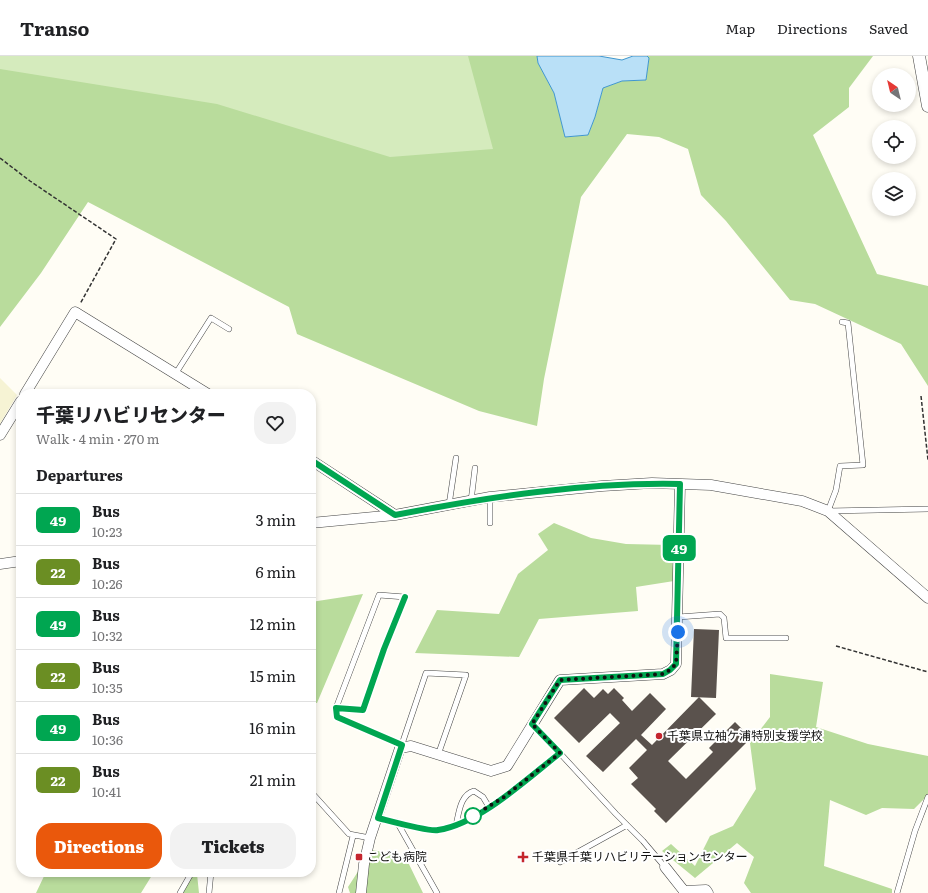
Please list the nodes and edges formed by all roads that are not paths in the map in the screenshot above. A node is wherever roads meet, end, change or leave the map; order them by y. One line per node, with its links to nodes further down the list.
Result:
1 (919, 56): 2 (street)
2 (928, 106)
3 (842, 322): 18 (lane)
4 (229, 329): 5 (lane)
5 (176, 373): 6 (street); 7 (street)
6 (28, 389)
7 (200, 389)
8 (16, 409): 9 (street)
9 (0, 435)
10 (456, 458): 16 (lane)
11 (316, 463): 19 (street)
12 (475, 468): 15 (lane)
13 (680, 484): 14 (street); 18 (street); 25 (street)
14 (490, 497): 15 (street); 21 (lane)
15 (470, 501): 16 (street)
16 (449, 505): 19 (street)
17 (928, 509): 18 (lane)
18 (828, 511): 24 (street)
19 (395, 515): 20 (street)
20 (316, 523)
21 (490, 523)
22 (16, 562): 23 (street)
23 (0, 564)
24 (928, 598)
25 (678, 616): 26 (lane); 28 (street)
26 (786, 638)
27 (336, 708): 27 (lane); 29 (lane)
28 (532, 724): 30 (lane); 31 (street)
29 (401, 747): 31 (street); 31 (lane); 35 (street)
30 (560, 753): 34 (lane); 38 (lane)
31 (438, 755)
32 (928, 797): 51 (lane)
33 (316, 798): 39 (lane)
34 (489, 806): 37 (lane); 37 (lane)
35 (378, 818): 36 (lane); 40 (street)
36 (397, 822): 37 (lane); 49 (lane)
37 (456, 825)
38 (627, 825): 41 (lane); 42 (lane)
39 (353, 836): 40 (lane); 47 (lane)
40 (370, 838): 48 (street)
41 (560, 862)
42 (665, 867): 50 (street)
43 (189, 877): 45 (lane)
44 (211, 877): 46 (lane)
45 (180, 893)
46 (209, 893)
47 (340, 893)
48 (361, 893)
49 (437, 893)
50 (708, 893)
51 (897, 893)

